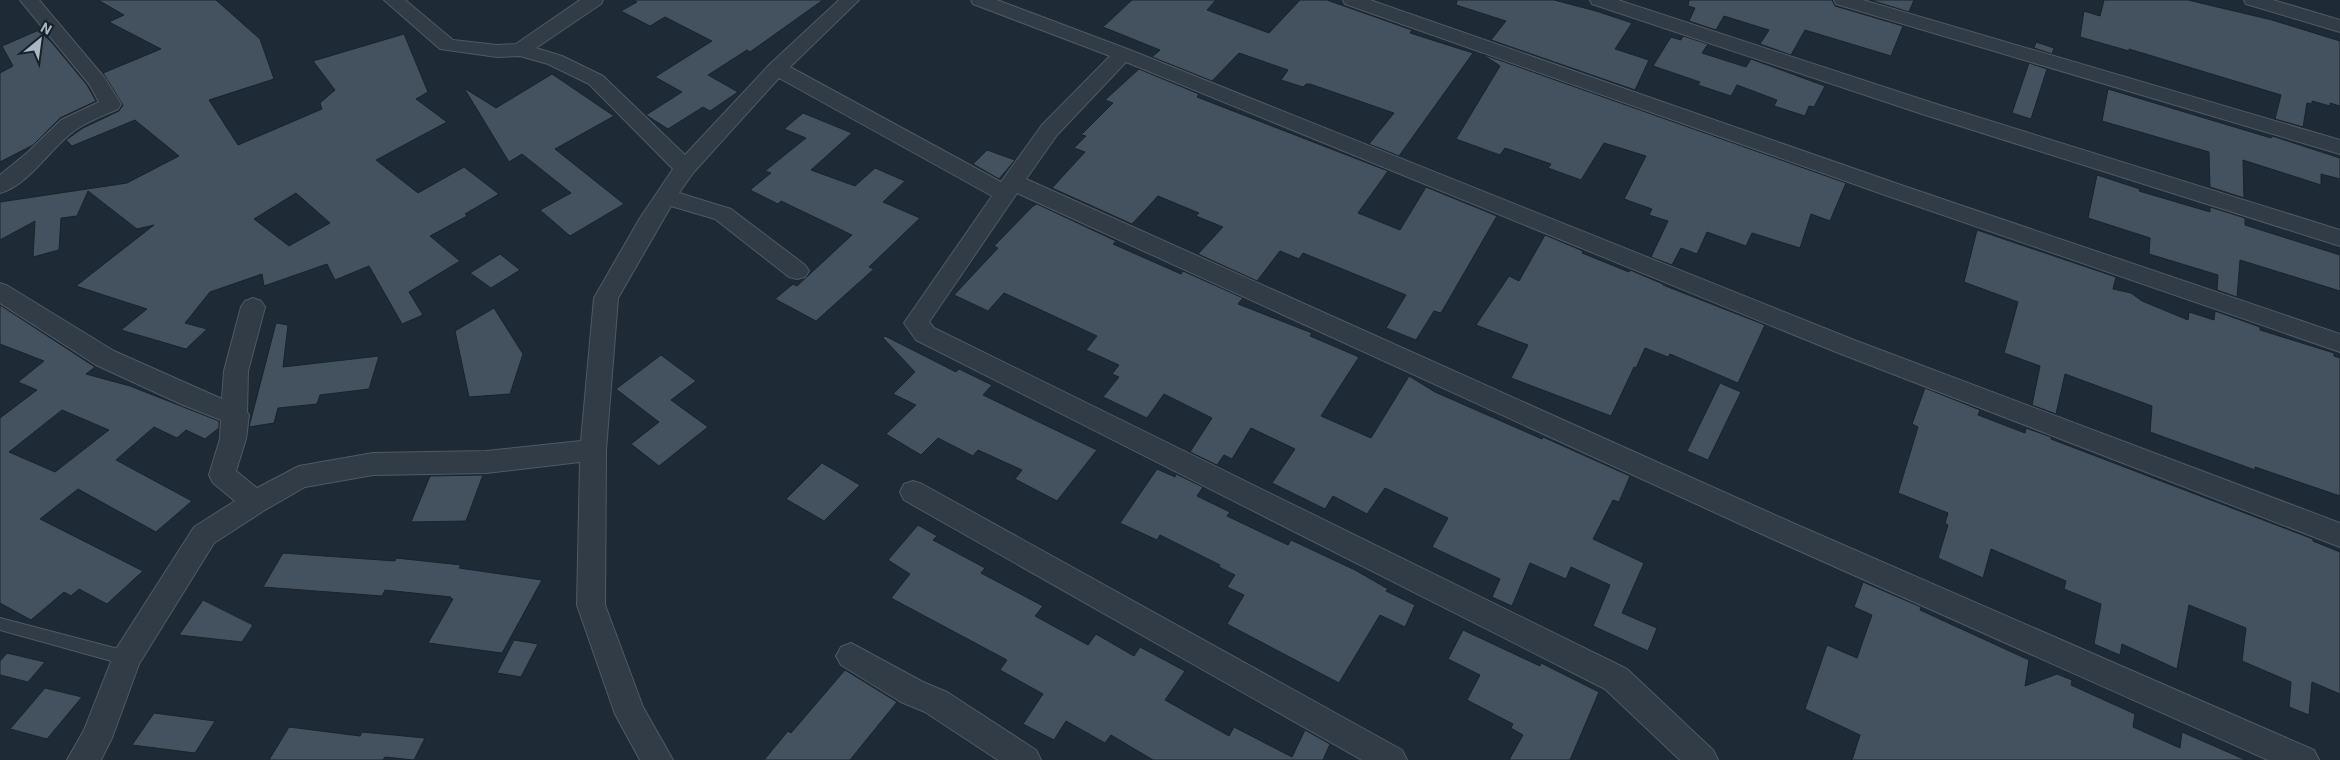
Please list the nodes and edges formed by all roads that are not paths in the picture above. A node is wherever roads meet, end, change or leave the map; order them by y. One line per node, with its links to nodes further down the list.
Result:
1 (29, 0): 16 (street)
2 (393, 0): 11 (street)
3 (594, 0): 11 (street)
4 (850, 0): 13 (street)
5 (980, 0): 12 (street)
6 (1352, 0): 23 (street)
7 (1599, 0): 19 (street)
8 (1843, 0): 14 (street)
9 (2252, 0): 10 (street)
10 (2340, 26)
11 (520, 50): 15 (street)
12 (1123, 54): 17 (street); 28 (street)
13 (777, 68): 15 (street); 17 (street)
14 (2340, 147)
15 (685, 168): 18 (street)
16 (0, 186)
17 (1009, 188): 36 (street); 37 (street)
18 (666, 197): 20 (street); 25 (street)
19 (2340, 238)
20 (797, 271)
21 (0, 292): 24 (street)
22 (253, 307): 24 (street)
23 (2340, 343)
24 (236, 415): 27 (street)
25 (593, 450): 27 (street); 33 (street)
26 (913, 492): 35 (street)
27 (255, 502): 31 (street)
28 (2340, 535)
29 (0, 624): 31 (lane)
30 (851, 656): 34 (street)
31 (126, 658): 32 (street)
32 (83, 760)
33 (657, 760)
34 (1025, 760)
35 (1391, 760)
36 (1702, 760)
37 (2303, 760)

